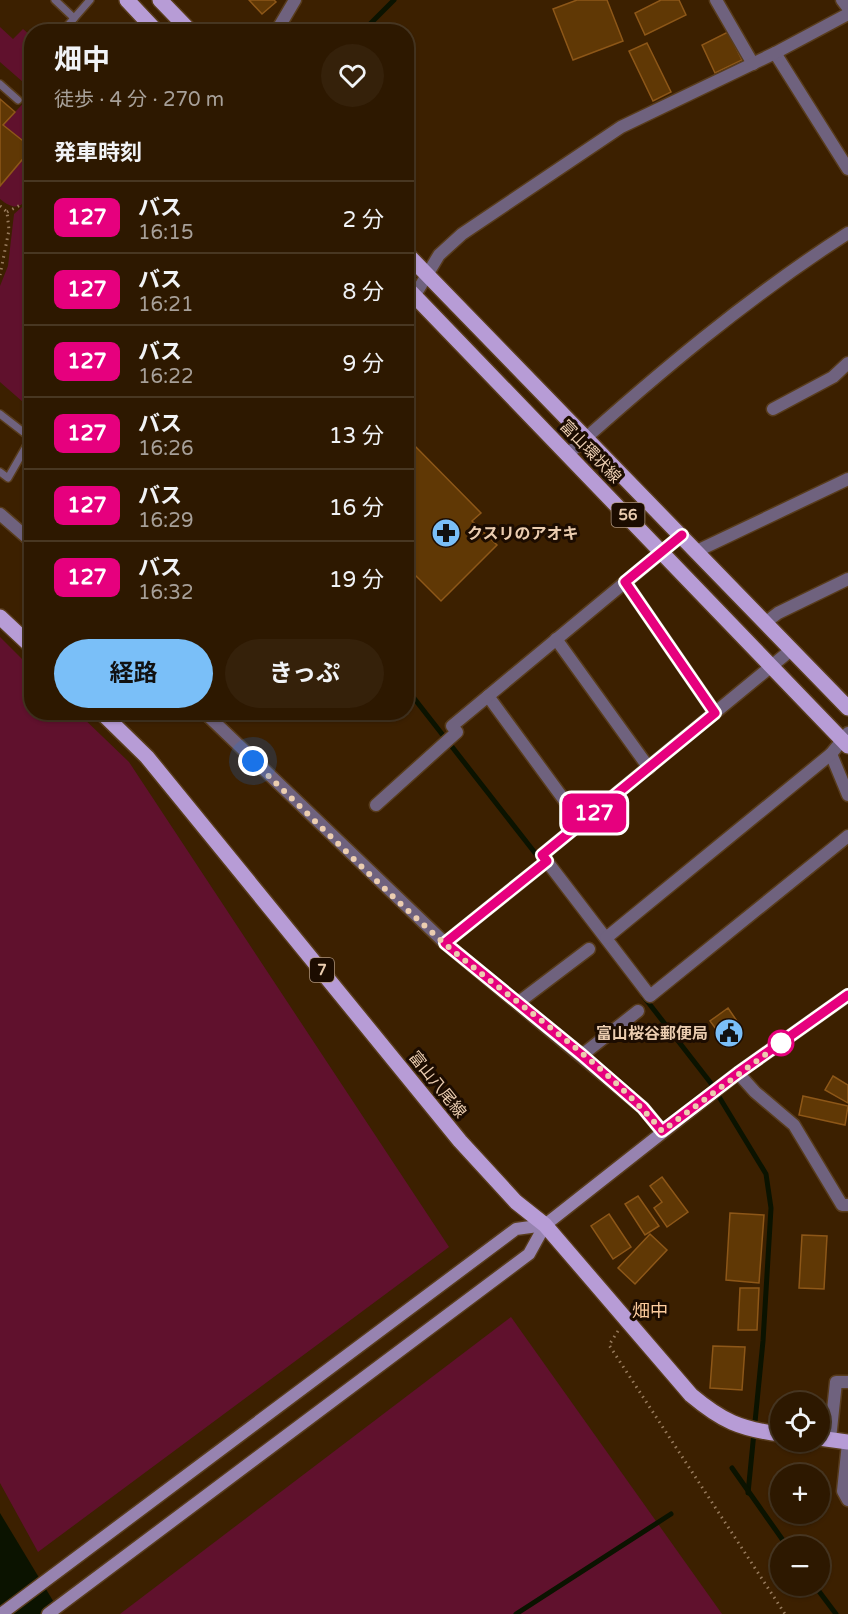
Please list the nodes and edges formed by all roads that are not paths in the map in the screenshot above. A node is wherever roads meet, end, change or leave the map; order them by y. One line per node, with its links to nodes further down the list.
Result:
1 (55, 0): 10 (lane)
2 (90, 0): 10 (lane)
3 (127, 0): 12 (main road)
4 (160, 0): 13 (main road)
5 (295, 0): 14 (street)
6 (716, 0): 16 (street)
7 (842, 0): 8 (street)
8 (848, 8)
9 (848, 14): 15 (street)
10 (74, 18): 11 (lane)
11 (69, 24)
12 (150, 24)
13 (183, 24)
14 (281, 24)
15 (775, 53): 16 (street); 19 (street)
16 (753, 64): 22 (street)
17 (0, 84): 18 (lane)
18 (18, 100)
19 (848, 169)
20 (848, 233): 29 (street)
21 (414, 261): 22 (main road, 富山環状線 / 56)
22 (428, 275): 23 (street); 29 (main road, 富山環状線 / 56)
23 (414, 288)
24 (414, 294): 31 (main road, 富山環状線 / 56)
25 (848, 363): 26 (street)
26 (773, 409)
27 (0, 414): 28 (lane)
28 (24, 433)
29 (586, 437): 31 (street); 36 (main road, 富山環状線 / 56)
30 (24, 450): 32 (lane)
31 (568, 454): 37 (main road, 富山環状線 / 56)
32 (0, 472)
33 (848, 479): 38 (street)
34 (0, 514): 35 (street)
35 (24, 535)
36 (682, 535): 37 (street); 38 (main road, 富山環状線 / 56)
37 (663, 550): 40 (street); 46 (main road, 富山環状線 / 56)
38 (697, 551): 42 (main road, 富山環状線 / 56)
39 (848, 579): 42 (street)
40 (625, 582): 43 (street); 49 (street)
41 (0, 617): 44 (main road)
42 (765, 623): 45 (main road, 富山環状線 / 56)
43 (556, 639): 47 (street); 54 (street)
44 (24, 640)
45 (791, 650): 46 (street); 48 (main road, 富山環状線 / 56)
46 (773, 666): 49 (street); 52 (main road, 富山環状線 / 56)
47 (488, 696): 56 (street); 57 (street)
48 (848, 708)
49 (715, 713): 54 (street)
50 (108, 720): 70 (main road, 富山八尾線 / 7)
51 (212, 720): 61 (street)
52 (846, 739): 53 (street)
53 (831, 754): 55 (street); 60 (street)
54 (649, 768): 57 (street)
55 (848, 795)
56 (376, 805)
57 (581, 823): 59 (street)
58 (848, 836): 60 (street)
59 (547, 861): 60 (street); 61 (street)
60 (606, 938)
61 (445, 943): 64 (street)
62 (589, 948): 64 (street)
63 (848, 995): 67 (street)
64 (519, 1002): 66 (street)
65 (638, 1011): 66 (street)
66 (582, 1055): 68 (street)
67 (738, 1073): 68 (street); 69 (street)
68 (662, 1131): 70 (street)
69 (848, 1205)
70 (545, 1225): 73 (main road, 富山八尾線 / 7); 77 (street); 78 (street)
71 (848, 1382): 72 (street)
72 (830, 1410)
73 (770, 1432)
74 (830, 1440): 75 (main road)
75 (848, 1442): 76 (street)
76 (848, 1500)
77 (2, 1614)
78 (48, 1614)

